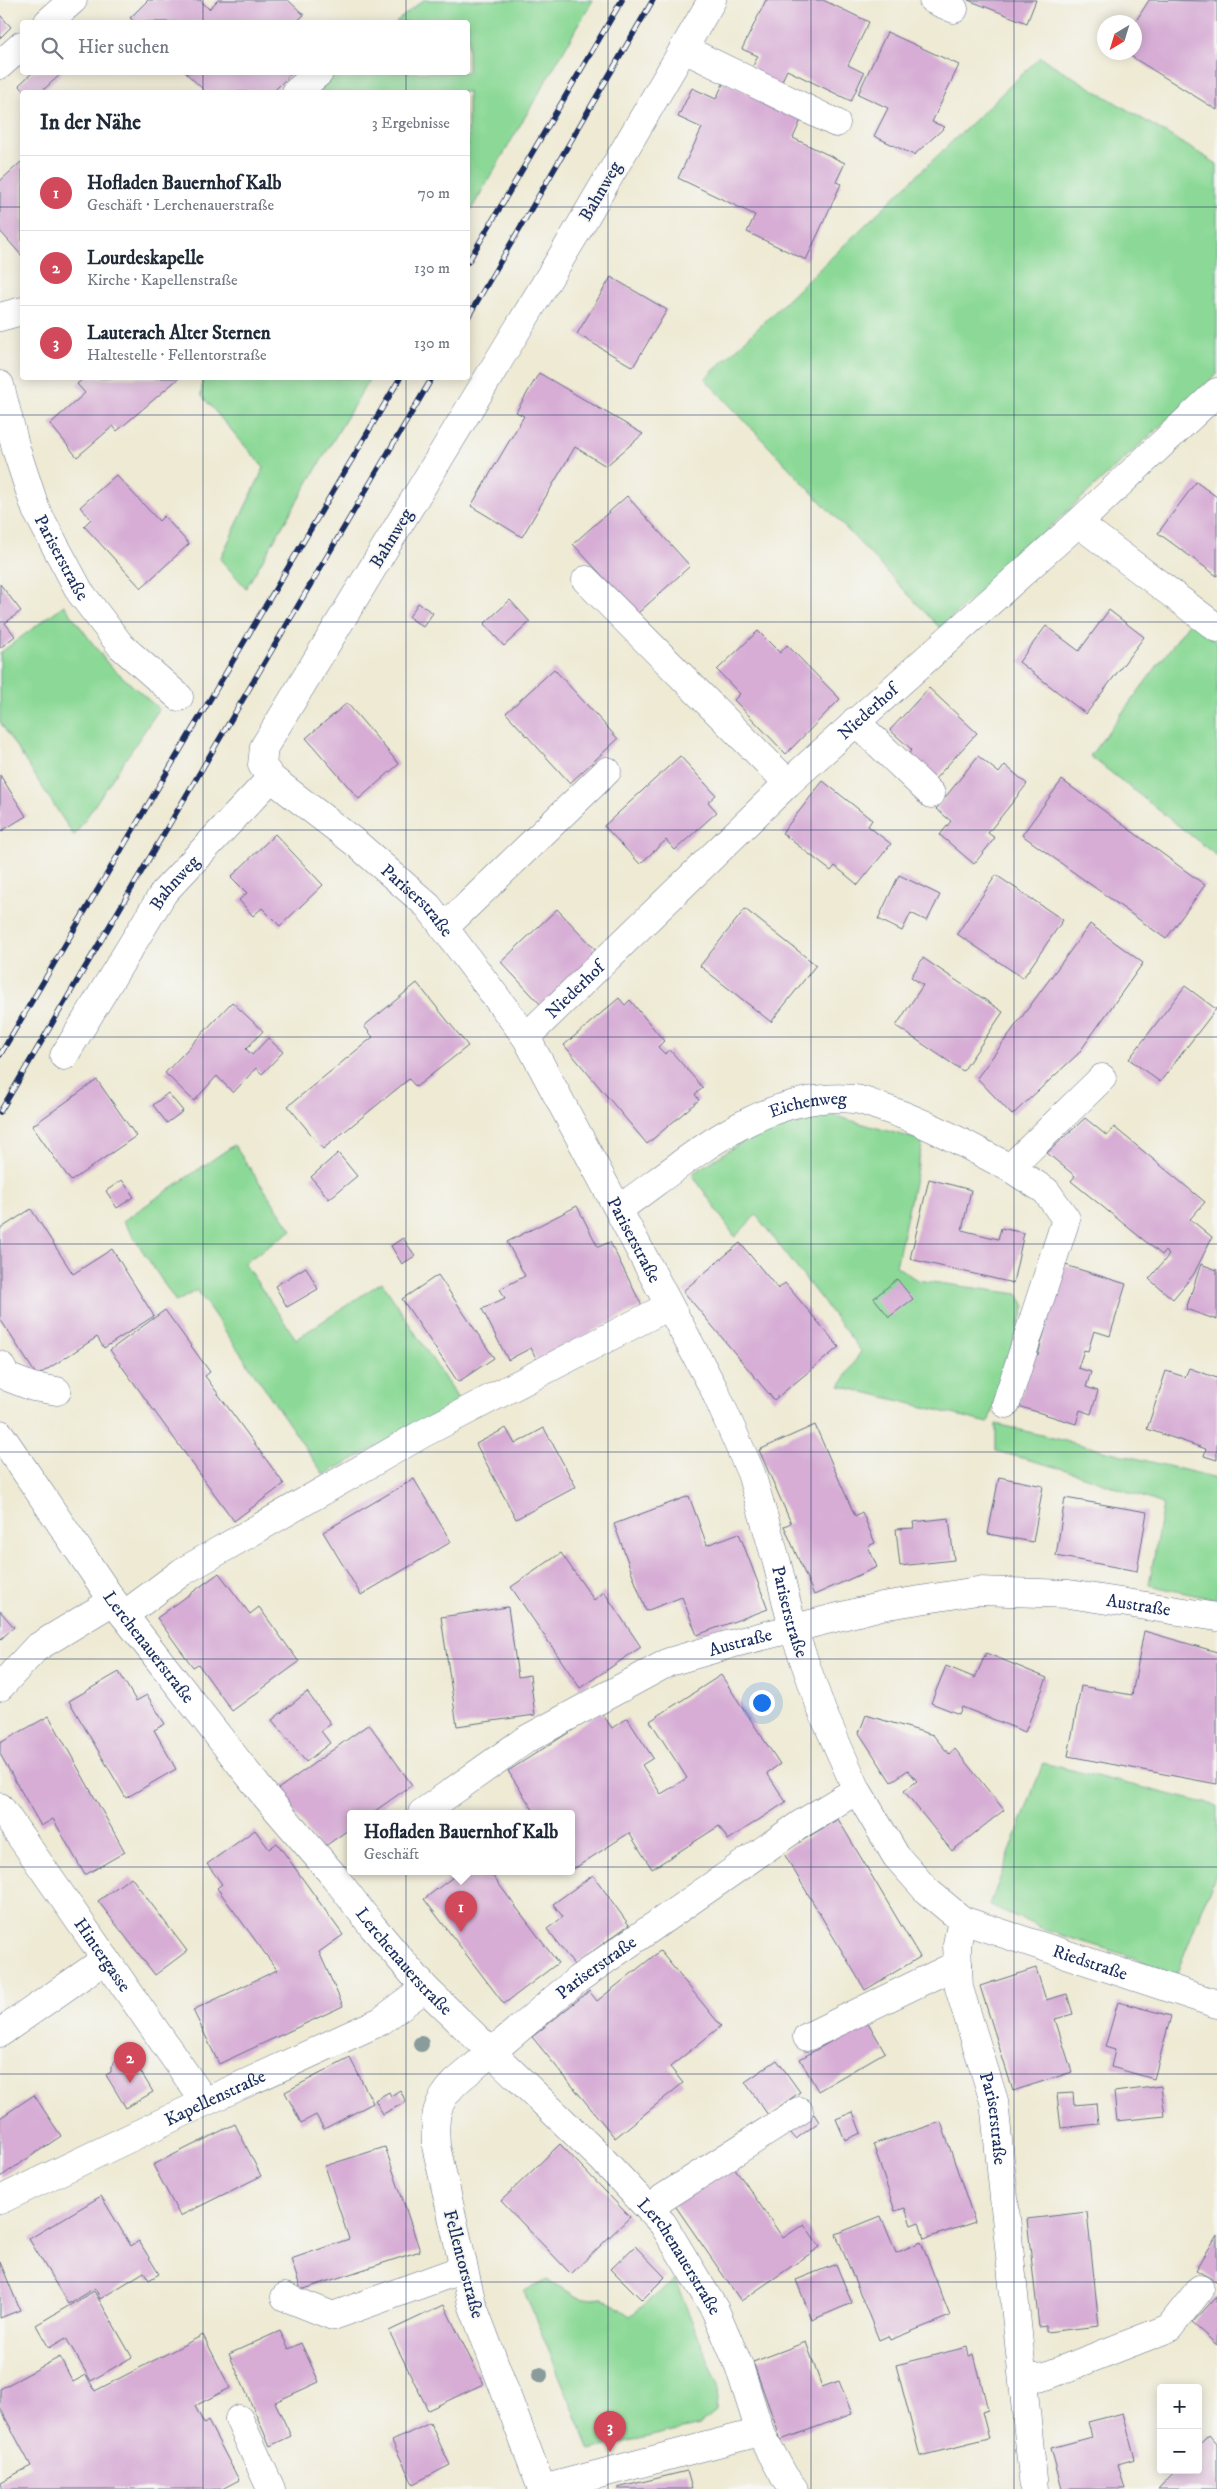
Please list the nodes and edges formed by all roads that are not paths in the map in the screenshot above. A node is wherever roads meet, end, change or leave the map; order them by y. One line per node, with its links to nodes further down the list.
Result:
1 (73, 0): 3 (street)
2 (712, 0): 5 (street, Bahnweg)
3 (50, 20)
4 (20, 47): 6 (street)
5 (684, 49): 9 (street); 20 (street, Bahnweg)
6 (0, 65)
7 (317, 75): 8 (street)
8 (298, 90)
9 (836, 123)
10 (20, 312): 11 (street)
11 (0, 318)
12 (0, 385): 17 (street, Pariserstraße)
13 (1217, 392): 14 (street, Niederhof)
14 (1078, 523): 16 (street); 18 (street, Niederhof)
15 (586, 580): 21 (street)
16 (1217, 628)
17 (179, 697)
18 (855, 721): 21 (street, Niederhof); 22 (street)
19 (607, 771): 23 (street)
20 (271, 778): 23 (street, Pariserstraße); 25 (street, Bahnweg)
21 (788, 783): 24 (street, Niederhof)
22 (931, 794)
23 (444, 928): 24 (street, Pariserstraße)
24 (526, 1037): 28 (street, Pariserstraße)
25 (64, 1056)
26 (1102, 1078): 27 (street)
27 (1010, 1168): 28 (street, Eichenweg); 32 (street, Eichenweg)
28 (619, 1209): 29 (street, Pariserstraße)
29 (669, 1306): 34 (street); 36 (street, Pariserstraße)
30 (0, 1365): 31 (street)
31 (57, 1391)
32 (1006, 1404)
33 (0, 1434): 34 (street, Lerchenauerstraße)
34 (119, 1608): 37 (street); 41 (street, Lerchenauerstraße)
35 (1217, 1616): 36 (street, Austraße)
36 (793, 1630): 38 (street, Pariserstraße); 40 (street, Austraße)
37 (0, 1687)
38 (857, 1790): 42 (street, Pariserstraße); 49 (street, Pariserstraße)
39 (0, 1807): 43 (street, Hintergasse)
40 (426, 1810)
41 (342, 1870): 45 (street, Lerchenauerstraße)
42 (962, 1920): 44 (street, Pariserstraße); 46 (street, Riedstraße)
43 (106, 1959): 47 (street); 50 (street, Hintergasse)
44 (958, 1964): 48 (street); 57 (street, Pariserstraße)
45 (425, 1988): 49 (street, Lerchenauerstraße); 50 (street, Kapellenstraße)
46 (1217, 2004)
47 (0, 2034)
48 (807, 2037)
49 (492, 2053): 53 (street, Lerchenauerstraße); 54 (street, Fellentorstraße)
50 (205, 2102): 52 (street, Kapellenstraße)
51 (799, 2112): 53 (street)
52 (0, 2200)
53 (650, 2210): 59 (street, Lerchenauerstraße)
54 (463, 2269): 56 (street); 61 (street, Fellentorstraße)
55 (1200, 2289): 57 (street)
56 (285, 2297)
57 (1023, 2378): 63 (street, Pariserstraße)
58 (239, 2419): 60 (street)
59 (760, 2432): 61 (street, Fellentorstraße); 62 (street, Lerchenauerstraße)
60 (271, 2489)
61 (542, 2489)
62 (794, 2489)
63 (1034, 2489)

